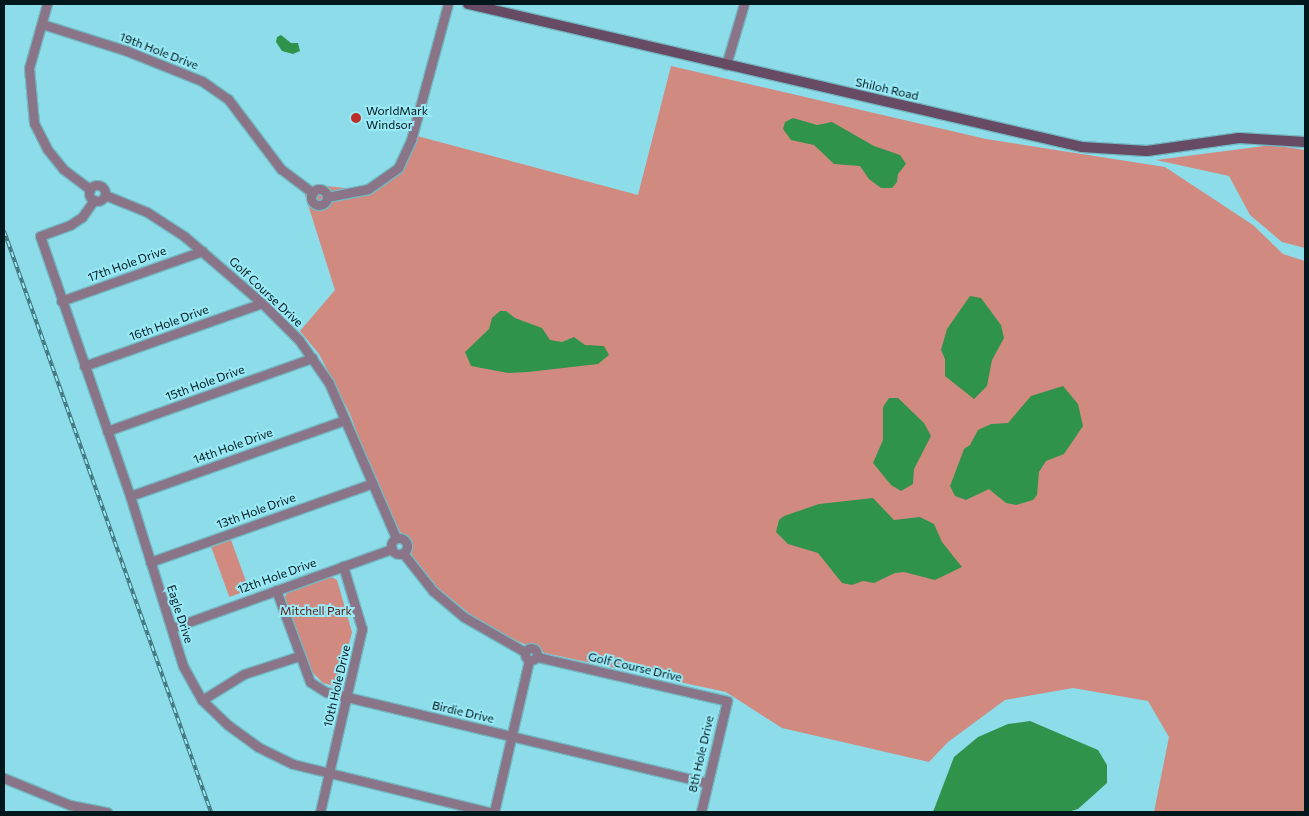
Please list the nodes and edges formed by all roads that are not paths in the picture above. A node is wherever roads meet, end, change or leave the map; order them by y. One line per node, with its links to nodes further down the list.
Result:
1 (47, 4): 5 (street)
2 (448, 4): 5 (street, 19th Hole Drive)
3 (468, 4): 6 (main road, Shiloh Road)
4 (744, 4): 6 (street)
5 (42, 24): 8 (street)
6 (726, 65): 7 (main road, Shiloh Road)
7 (1305, 142)
8 (90, 189): 9 (street, Golf Course Drive); 10 (street)
9 (105, 195): 10 (street); 11 (street, Golf Course Drive)
10 (94, 200): 12 (street, Eagle Drive)
11 (202, 251): 12 (street, 17th Hole Drive); 13 (street, Golf Course Drive)
12 (61, 302): 15 (street, Eagle Drive)
13 (262, 303): 14 (street, Golf Course Drive); 15 (street, 16th Hole Drive)
14 (312, 358): 16 (street, Golf Course Drive); 17 (street, 15th Hole Drive)
15 (84, 366): 17 (street, Eagle Drive)
16 (344, 420): 18 (street, Golf Course Drive); 19 (street, 14th Hole Drive)
17 (106, 431): 19 (street, Eagle Drive)
18 (370, 484): 20 (street, Golf Course Drive); 23 (street, 13th Hole Drive)
19 (130, 496): 23 (street, Eagle Drive)
20 (396, 538): 21 (street); 22 (street)
21 (392, 549): 22 (street); 24 (street, 12th Hole Drive)
22 (403, 554): 28 (street, Golf Course Drive)
23 (150, 562): 26 (street, Eagle Drive)
24 (343, 566): 25 (street, 12th Hole Drive); 29 (street, 10th Hole Drive)
25 (276, 590): 26 (street, 12th Hole Drive); 27 (street, Birdie Drive)
26 (172, 628): 30 (street, Eagle Drive)
27 (299, 656): 29 (street, Birdie Drive); 30 (street)
28 (530, 657): 31 (street, Golf Course Drive); 32 (street)
29 (347, 697): 32 (street, Birdie Drive); 33 (street, 10th Hole Drive)
30 (202, 700): 33 (street, Eagle Drive)
31 (726, 701): 35 (street, 8th Hole Drive)
32 (512, 736): 35 (street, Birdie Drive); 40 (street)
33 (328, 774): 38 (street, 10th Hole Drive); 39 (street, Eagle Drive)
34 (4, 778): 36 (street)
35 (708, 783): 41 (street, 8th Hole Drive)
36 (70, 808): 37 (street)
37 (107, 812)
38 (320, 812)
39 (489, 812)
40 (494, 812)
41 (701, 812)

